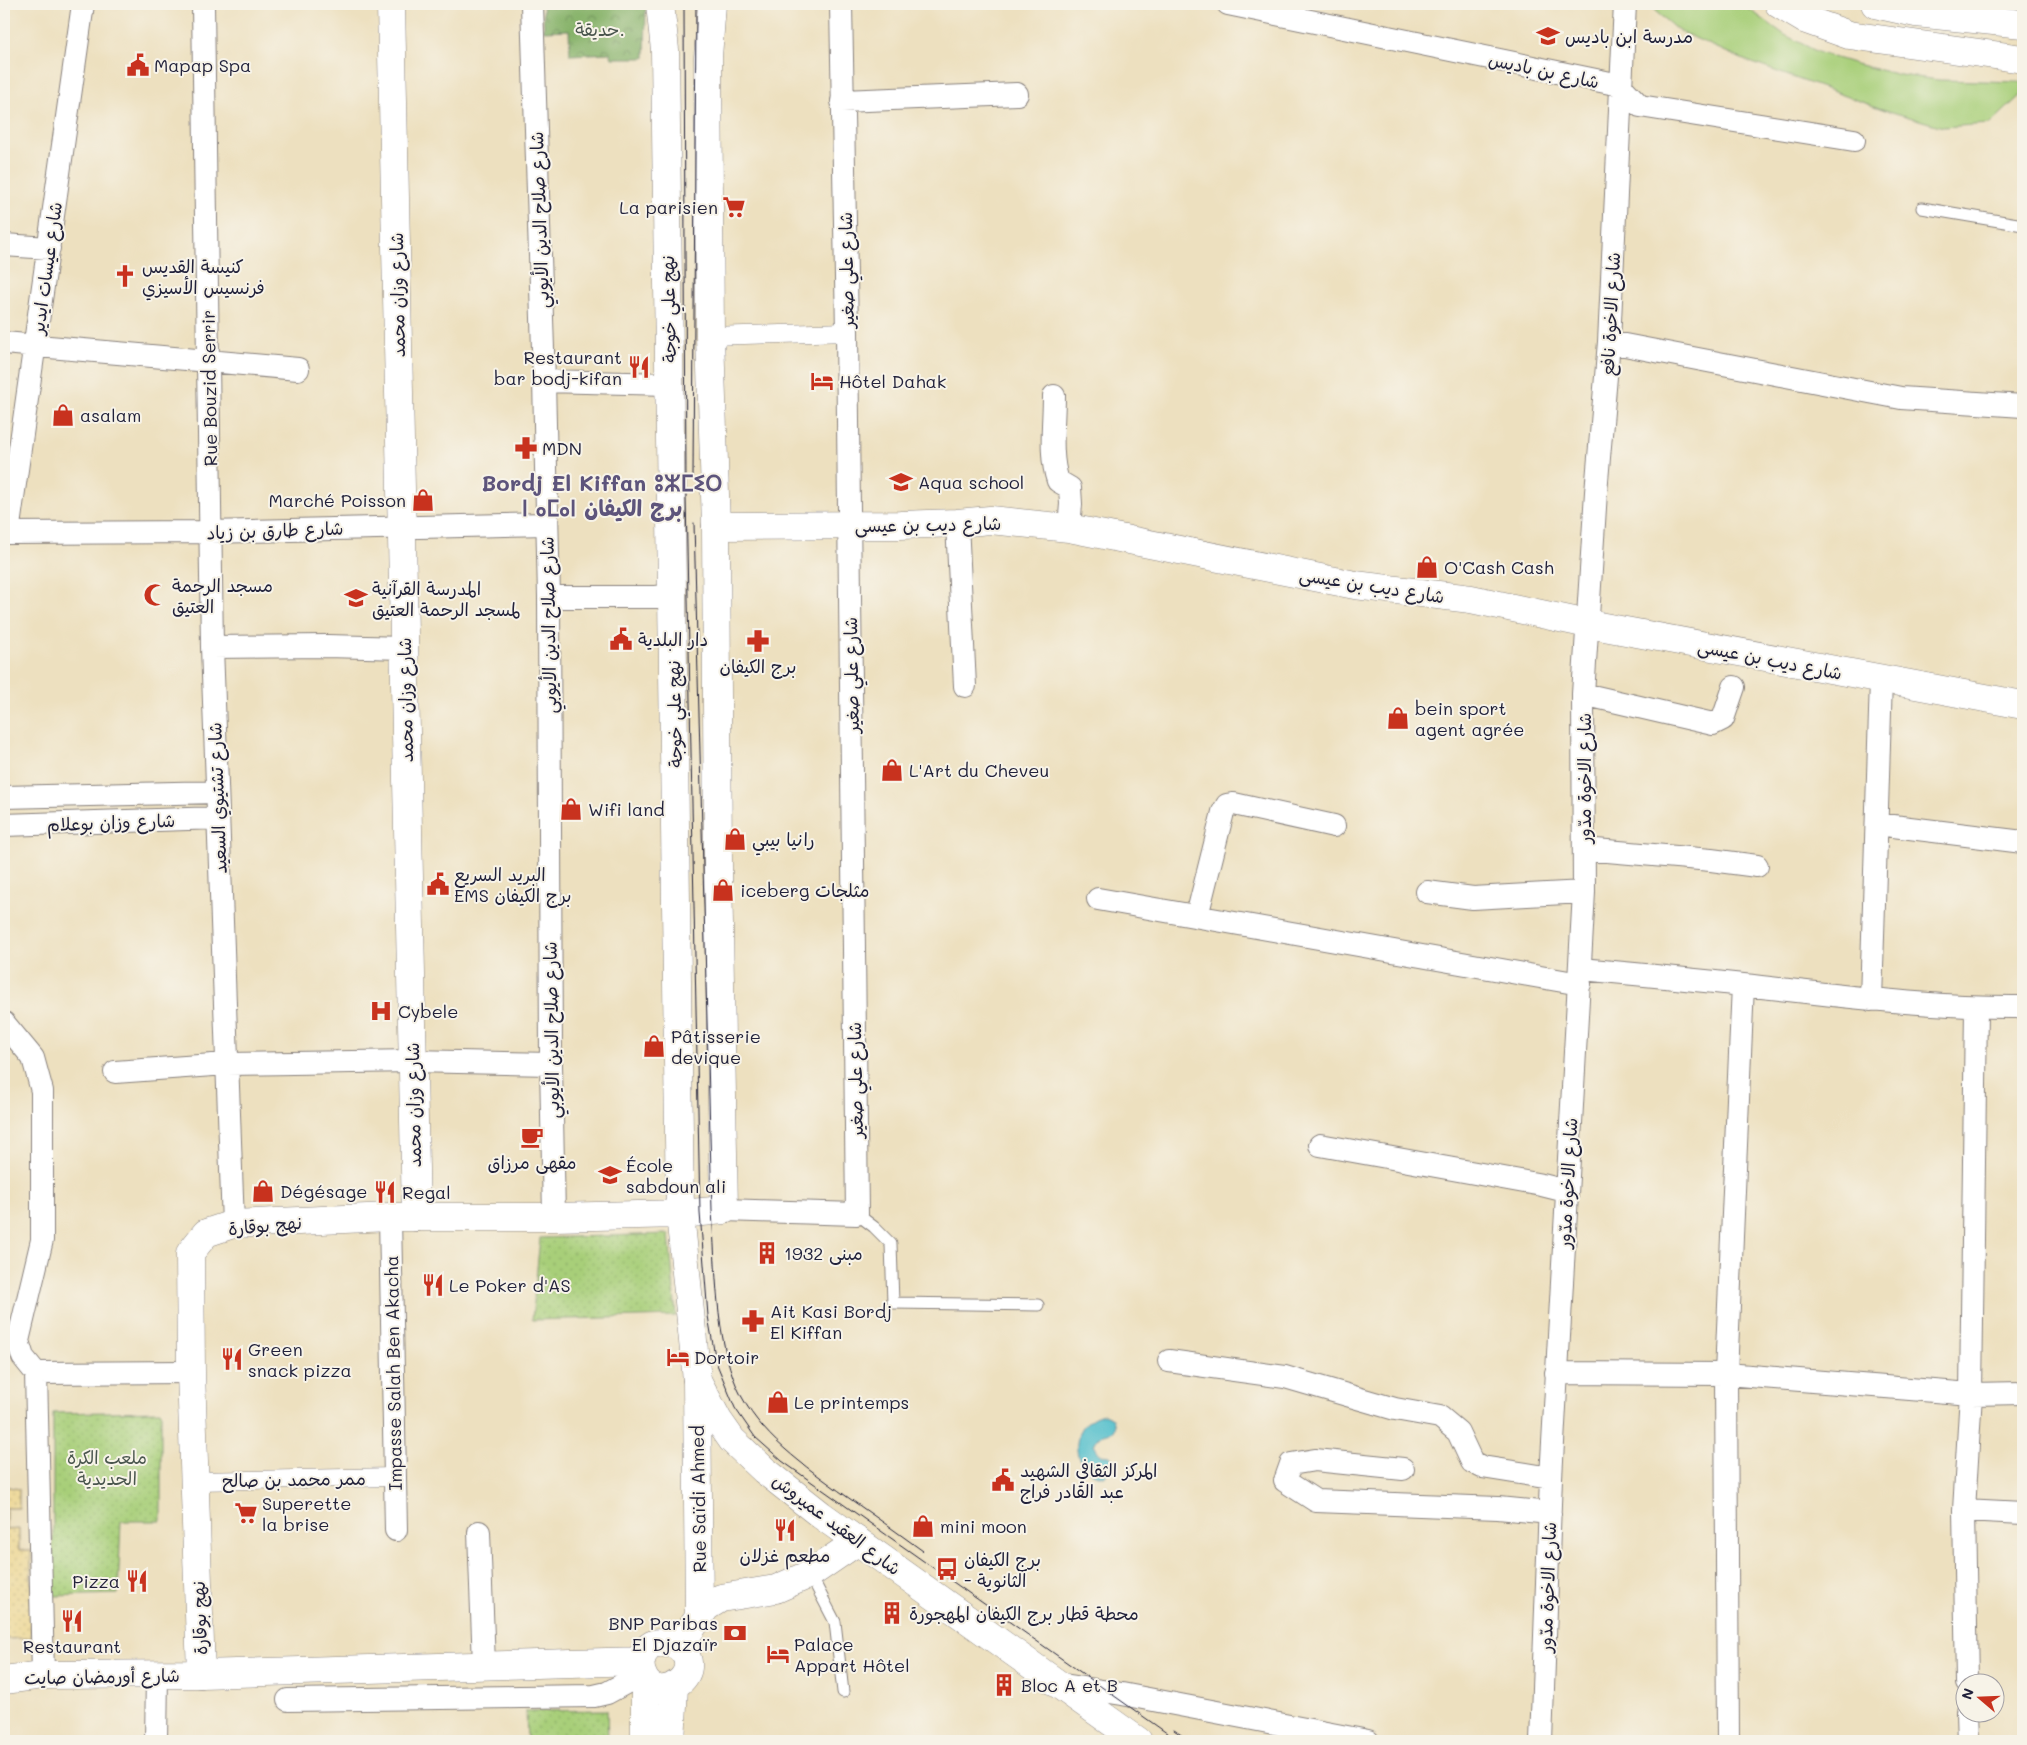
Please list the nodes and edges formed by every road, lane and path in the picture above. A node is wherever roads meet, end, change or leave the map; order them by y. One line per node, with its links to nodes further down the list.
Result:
1 (83, 4): 21 (street, شارع عيسات ايدير)
2 (203, 4): 27 (street, Rue Bouzid Serrir)
3 (391, 4): 37 (main road, شارع وزان محمد)
4 (532, 4): 29 (street, شارع صلاح الدين الأيوبي)
5 (660, 4): 30 (main road, نهج علي خوجة)
6 (712, 4): 23 (main road)
7 (841, 4): 16 (street, شارع علي صغير)
8 (1228, 4): 14 (street, شارع بن باديس)
9 (1625, 4): 14 (street, شارع الاخوة نافع)
10 (1779, 4): 13 (main road)
11 (1875, 4): 12 (main road)
12 (2019, 24)
13 (2022, 59)
14 (1620, 85): 17 (street, شارع بن باديس); 24 (street, شارع الاخوة نافع)
15 (1017, 94): 16 (street)
16 (842, 101): 22 (street, شارع علي صغير)
17 (1854, 140)
18 (1922, 208): 19 (lane)
19 (2023, 224)
20 (4, 245): 21 (street)
21 (49, 248): 26 (street, شارع عيسات ايدير)
22 (848, 332): 23 (street); 36 (street, شارع علي صغير)
23 (710, 336): 35 (main road)
24 (1609, 342): 32 (street); 43 (street, شارع الاخوة نافع)
25 (4, 343): 26 (street)
26 (35, 346): 27 (street); 40 (street, شارع عيسات ايدير)
27 (209, 362): 28 (street); 39 (street, Rue Bouzid Serrir)
28 (298, 369)
29 (544, 381): 30 (street); 34 (street, شارع صلاح الدين الأيوبي)
30 (669, 384): 41 (main road, نهج علي خوجة)
31 (1054, 396): 38 (street)
32 (2023, 406)
33 (957, 523): 36 (main road, شارع ديب بن عيسى); 38 (main road, شارع ديب بن عيسى); 47 (street)
34 (546, 524): 37 (street, شارع طارق بن زياد); 42 (street, شارع صلاح الدين الأيوبي)
35 (716, 526): 36 (main road, شارع ديب بن عيسى); 76 (main road)
36 (850, 526): 78 (street, شارع علي صغير)
37 (402, 527): 39 (street, شارع طارق بن زياد); 45 (main road, شارع وزان محمد)
38 (1069, 528): 43 (main road, شارع ديب بن عيسى)
39 (210, 532): 40 (street, شارع طارق بن زياد); 44 (street, شارع تشتيوي السعيد)
40 (6, 533)
41 (672, 595): 42 (street); 77 (main road, نهج علي خوجة)
42 (548, 597): 72 (street, شارع صلاح الدين الأيوبي)
43 (1588, 624): 46 (main road, شارع ديب بن عيسى); 49 (street, شارع الاخوة مدّور)
44 (212, 647): 45 (street); 51 (street, شارع تشتيوي السعيد)
45 (404, 648): 70 (main road, شارع وزان محمد)
46 (1881, 680): 50 (main road, شارع ديب بن عيسى); 54 (street)
47 (965, 686)
48 (1734, 688): 49 (street)
49 (1583, 694): 58 (street, شارع الاخوة مدّور)
50 (2023, 705)
51 (217, 792): 52 (street, شارع وزان بوعلام); 53 (street, شارع تشتيوي السعيد)
52 (4, 798)
53 (218, 818): 55 (street, شارع وزان بوعلام); 71 (street, شارع تشتيوي السعيد)
54 (1877, 824): 57 (street); 66 (street)
55 (4, 825)
56 (1334, 826): 63 (street)
57 (2023, 842)
58 (1584, 849): 59 (street); 61 (street, شارع الاخوة مدّور)
59 (1757, 866)
60 (1427, 892): 61 (street)
61 (1584, 892): 64 (street, شارع الاخوة مدّور)
62 (1098, 899): 63 (street)
63 (1197, 916): 64 (street)
64 (1580, 977): 65 (street); 75 (street, شارع الاخوة مدّور)
65 (1743, 985): 66 (street); 87 (street)
66 (1871, 1000): 68 (street)
67 (2023, 1007): 68 (street)
68 (1976, 1008): 90 (street)
69 (4, 1024): 85 (street)
70 (412, 1061): 71 (street); 72 (street); 80 (main road, شارع وزان محمد)
71 (227, 1064): 73 (street); 81 (street, شارع تشتيوي السعيد)
72 (551, 1064): 79 (street, شارع صلاح الدين الأيوبي)
73 (115, 1072)
74 (1320, 1145): 75 (street)
75 (1566, 1191): 86 (street, شارع الاخوة مدّور)
76 (724, 1210): 77 (main road, نهج بوقارة); 78 (street)
77 (680, 1214): 79 (main road, نهج بوقارة); 88 (main road, شارع العقيد عميروش)
78 (857, 1214): 82 (lane)
79 (554, 1216): 80 (main road, نهج بوقارة)
80 (403, 1217): 81 (main road, نهج بوقارة); 92 (street, Impasse Salah Ben Akacha)
81 (233, 1224): 84 (main road, نهج بوقارة)
82 (1038, 1305)
83 (1169, 1361): 93 (street)
84 (191, 1372): 85 (street); 94 (main road, نهج بوقارة)
85 (36, 1373): 107 (street)
86 (1556, 1373): 87 (street); 93 (street, شارع الاخوة مدّور)
87 (1726, 1374): 90 (street); 121 (street)
88 (697, 1380): 100 (main road, شارع العقيد عميروش); 102 (main road, Rue Saïdi Ahmed)
89 (2023, 1393): 90 (street)
90 (1971, 1394): 95 (street)
91 (1403, 1469): 96 (street)
92 (394, 1477): 94 (street, ممر محمد بن صالح); 98 (street, Impasse Salah Ben Akacha)
93 (1550, 1478): 96 (street, شارع الاخوة مدّور)
94 (195, 1481): 106 (main road, نهج بوقارة)
95 (1964, 1510): 97 (street); 105 (street)
96 (1550, 1513): 120 (street, شارع الاخوة مدّور)
97 (2023, 1513)
98 (396, 1530)
99 (479, 1532): 103 (street)
100 (858, 1541): 101 (main road); 110 (main road, شارع العقيد عميروش)
101 (810, 1574): 102 (main road); 112 (lane)
102 (685, 1637): 104 (main road); 111 (main road)
103 (484, 1665): 104 (main road, شارع أورمضان صايت); 106 (main road, شارع أورمضان صايت)
104 (643, 1672): 111 (main road); 113 (street); 116 (main road)
105 (1967, 1672)
106 (201, 1674): 108 (main road, شارع أورمضان صايت)
107 (44, 1675): 108 (main road, شارع أورمضان صايت); 109 (main road, شارع أورمضان صايت)
108 (157, 1675): 115 (street)
109 (4, 1680)
110 (1056, 1684): 118 (main road, شارع العقيد عميروش); 119 (street)
111 (674, 1687): 117 (main road)
112 (843, 1692)
113 (288, 1700)
114 (1967, 1722): 122 (street)
115 (156, 1741)
116 (645, 1741)
117 (671, 1741)
118 (1138, 1741)
119 (1368, 1741)
120 (1540, 1741)
121 (1733, 1741)
122 (1968, 1741)

